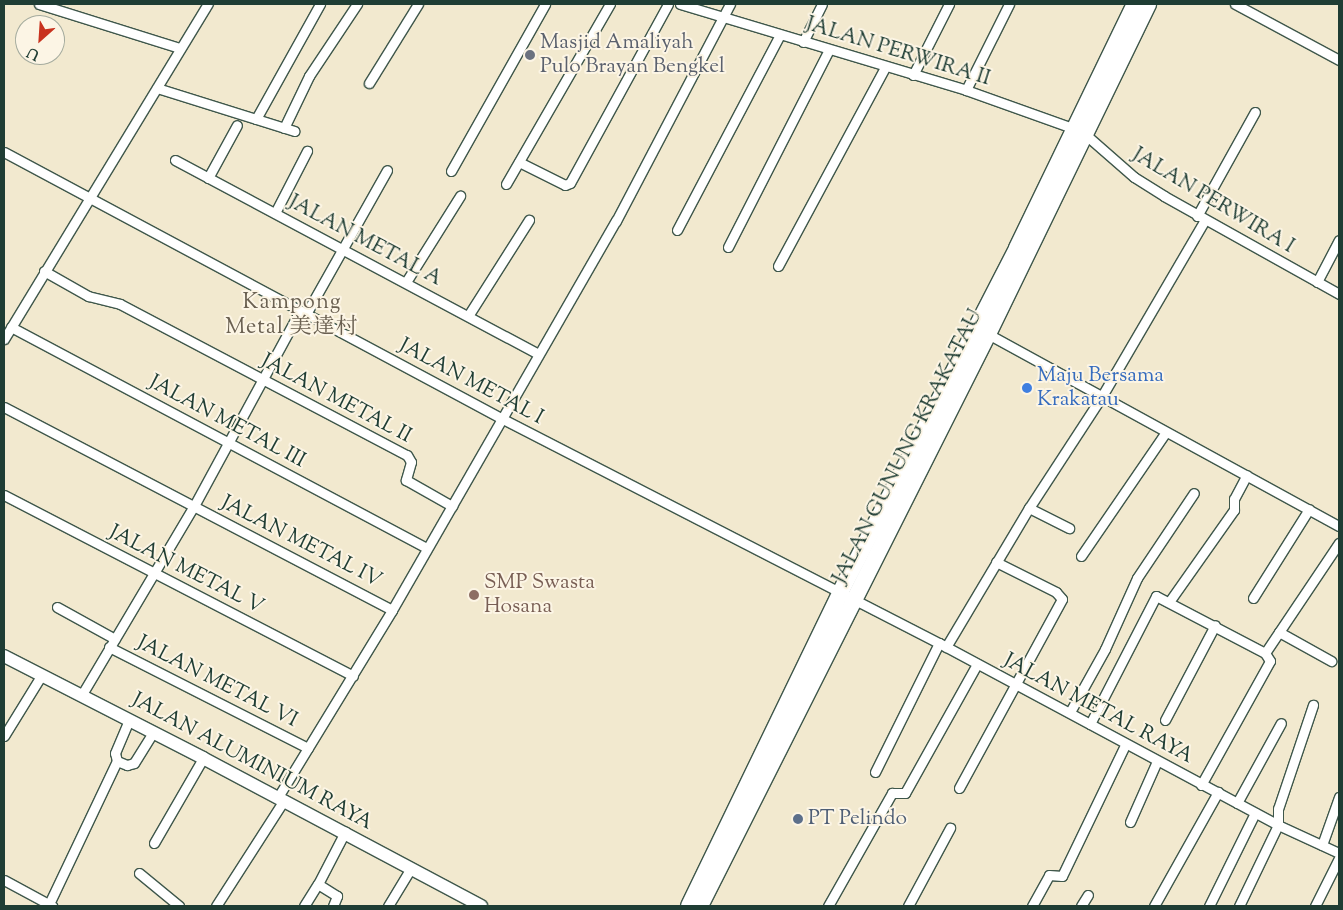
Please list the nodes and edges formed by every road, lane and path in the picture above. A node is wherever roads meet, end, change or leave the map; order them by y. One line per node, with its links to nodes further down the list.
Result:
1 (39, 4): 21 (street)
2 (208, 4): 21 (street)
3 (320, 4): 30 (street)
4 (357, 4): 32 (street)
5 (418, 4): 26 (street)
6 (545, 4): 40 (street)
7 (610, 4): 38 (street)
8 (668, 4): 38 (street)
9 (680, 4): 17 (street, JALAN PERWIRA II)
10 (730, 4): 18 (street)
11 (822, 4): 20 (street)
12 (949, 4): 25 (street)
13 (1009, 4): 27 (street)
14 (1135, 4): 34 (highway, JALAN GUNUNG KRAKATAU)
15 (1148, 4): 34 (highway, JALAN GUNUNG KRAKATAU)
16 (1234, 4): 23 (street)
17 (696, 6): 18 (street, JALAN PERWIRA II)
18 (724, 17): 19 (street, JALAN PERWIRA II); 62 (street)
19 (780, 34): 20 (street, JALAN PERWIRA II); 48 (street)
20 (803, 42): 22 (street, JALAN PERWIRA II)
21 (179, 48): 28 (street)
22 (829, 50): 24 (street, JALAN PERWIRA II); 50 (street)
23 (1339, 60)
24 (885, 67): 25 (street, JALAN PERWIRA II); 52 (street)
25 (913, 75): 27 (street, JALAN PERWIRA II)
26 (369, 82)
27 (966, 90): 34 (street, JALAN PERWIRA II)
28 (155, 93): 30 (street); 44 (street)
29 (1255, 112): 46 (street)
30 (256, 119): 32 (street)
31 (237, 125): 41 (street)
32 (284, 128): 33 (street)
33 (294, 132)
34 (1081, 132): 46 (street, JALAN PERWIRA I); 60 (highway, JALAN GUNUNG KRAKATAU); 83 (highway, JALAN GUNUNG KRAKATAU)
35 (307, 151): 45 (street)
36 (4, 152): 44 (street)
37 (176, 160): 41 (street, JALAN METAL A)
38 (519, 162): 42 (street)
39 (387, 170): 51 (street)
40 (451, 171)
41 (208, 178): 45 (street, JALAN METAL A)
42 (506, 184)
43 (460, 196): 54 (street)
44 (88, 197): 53 (street); 57 (street, JALAN METAL I)
45 (275, 213): 51 (street, JALAN METAL A)
46 (1201, 218): 55 (street, JALAN PERWIRA I); 64 (street)
47 (529, 220): 58 (street)
48 (677, 230)
49 (1339, 240): 55 (street)
50 (728, 247)
51 (342, 250): 54 (street, JALAN METAL A); 57 (street)
52 (778, 266)
53 (44, 271): 59 (street); 63 (street, JALAN METAL II)
54 (406, 282): 58 (street, JALAN METAL A)
55 (1317, 282): 56 (street, JALAN PERWIRA I)
56 (1339, 294)
57 (303, 312): 63 (street); 66 (street, JALAN METAL I)
58 (468, 316): 62 (street, JALAN METAL A)
59 (11, 327): 61 (street); 68 (street, JALAN METAL III)
60 (988, 334): 64 (street); 83 (highway, JALAN GUNUNG KRAKATAU)
61 (4, 339)
62 (538, 354): 66 (street)
63 (263, 379): 68 (street); 73 (street, JALAN METAL II)
64 (1102, 396): 67 (street); 74 (street)
65 (4, 407): 72 (street, JALAN METAL IV)
66 (501, 418): 73 (street); 83 (street, JALAN METAL I)
67 (1166, 432): 69 (street); 80 (street)
68 (229, 443): 72 (street); 79 (street, JALAN METAL III)
69 (1248, 475): 75 (street); 85 (street)
70 (1194, 493): 101 (street)
71 (4, 495): 82 (street, JALAN METAL V)
72 (194, 506): 82 (street); 87 (street, JALAN METAL IV)
73 (452, 506): 79 (street)
74 (1029, 508): 77 (street); 81 (street)
75 (1310, 509): 76 (street); 84 (street)
76 (1339, 526)
77 (1069, 528)
78 (1339, 543): 89 (street)
79 (427, 548): 87 (street)
80 (1080, 556)
81 (996, 562): 91 (street); 98 (street)
82 (155, 573): 90 (street); 97 (street, JALAN METAL V)
83 (848, 597): 91 (street, JALAN METAL RAYA); 141 (highway, JALAN GUNUNG KRAKATAU); 142 (highway, JALAN GUNUNG KRAKATAU)
84 (1252, 598)
85 (1169, 602): 88 (street); 105 (street)
86 (57, 607): 90 (street, JALAN METAL VI)
87 (392, 610): 97 (street)
88 (1215, 625): 92 (street); 103 (street)
89 (1279, 632): 92 (street); 94 (street)
90 (112, 643): 99 (street); 109 (street, JALAN METAL VI)
91 (942, 645): 95 (street, JALAN METAL RAYA); 113 (street)
92 (1265, 652): 114 (street)
93 (4, 656): 96 (street, JALAN ALUMINIUM RAYA)
94 (1331, 661)
95 (977, 664): 98 (street, JALAN METAL RAYA); 143 (street)
96 (42, 676): 99 (street, JALAN ALUMINIUM RAYA); 107 (street)
97 (353, 676): 109 (street)
98 (1016, 685): 101 (street, JALAN METAL RAYA); 115 (street)
99 (81, 696): 102 (street, JALAN ALUMINIUM RAYA)
100 (1313, 705): 122 (street)
101 (1070, 712): 105 (street, JALAN METAL RAYA)
102 (129, 720): 106 (street, JALAN ALUMINIUM RAYA); 111 (street)
103 (1165, 720)
104 (1281, 723): 119 (street)
105 (1090, 724): 108 (street, JALAN METAL RAYA)
106 (153, 732): 110 (street, JALAN ALUMINIUM RAYA); 111 (street)
107 (4, 736)
108 (1125, 745): 112 (street, JALAN METAL RAYA); 145 (street)
109 (308, 748): 118 (street)
110 (203, 758): 118 (street, JALAN ALUMINIUM RAYA); 125 (street)
111 (117, 761): 134 (street)
112 (1157, 762): 114 (street, JALAN METAL RAYA); 121 (street)
113 (875, 772)
114 (1201, 784): 116 (street, JALAN METAL RAYA)
115 (959, 788)
116 (1218, 792): 119 (street, JALAN METAL RAYA); 147 (street)
117 (1339, 797): 126 (street)
118 (281, 799): 124 (street, JALAN ALUMINIUM RAYA); 137 (street)
119 (1237, 803): 120 (street, JALAN METAL RAYA)
120 (1255, 812): 122 (street, JALAN METAL RAYA); 148 (street)
121 (1130, 822)
122 (1278, 825): 126 (street, JALAN METAL RAYA); 149 (street)
123 (950, 828): 144 (street)
124 (345, 832): 129 (street, JALAN ALUMINIUM RAYA); 132 (street)
125 (154, 842)
126 (1322, 845): 127 (street, JALAN METAL RAYA)
127 (1339, 853)
128 (1339, 858): 150 (street)
129 (411, 868): 135 (street, JALAN ALUMINIUM RAYA); 140 (street)
130 (139, 873): 136 (street)
131 (4, 880): 134 (street)
132 (318, 884): 138 (street); 139 (street)
133 (1088, 894): 146 (street)
134 (51, 905)
135 (477, 905)
136 (179, 906)
137 (216, 906)
138 (304, 906)
139 (333, 906)
140 (388, 906)
141 (688, 906)
142 (700, 906)
143 (828, 906)
144 (908, 906)
145 (1032, 906)
146 (1081, 906)
147 (1154, 906)
148 (1208, 906)
149 (1239, 906)
150 (1315, 906)

